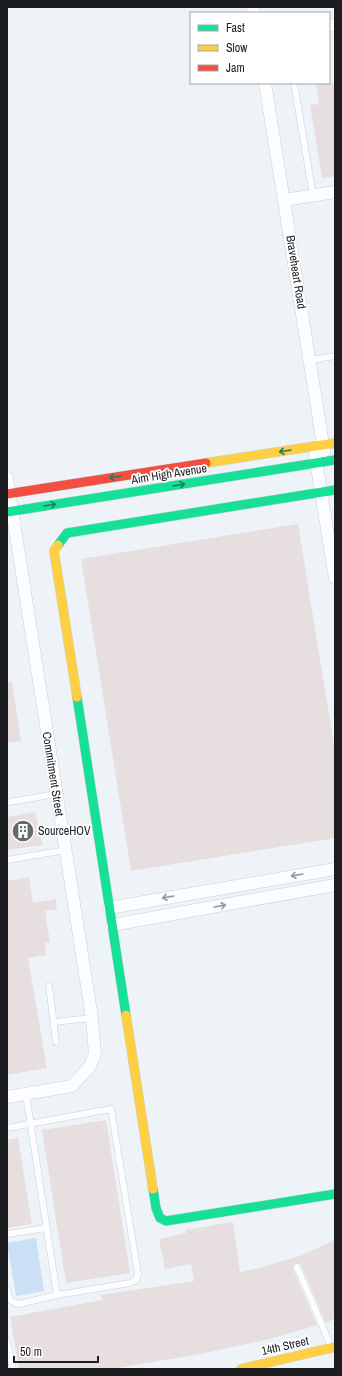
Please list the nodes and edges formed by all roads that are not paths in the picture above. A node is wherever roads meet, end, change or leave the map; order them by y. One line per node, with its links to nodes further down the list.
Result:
1 (265, 84): 5 (street, Braveheart Road)
2 (294, 84): 4 (lane)
3 (335, 192): 4 (street)
4 (313, 196): 5 (street)
5 (284, 200): 7 (street, Braveheart Road)
6 (335, 356): 7 (lane)
7 (310, 360): 8 (street, Braveheart Road)
8 (324, 445): 9 (street, Braveheart Road); 13 (street, Aim High Avenue, one-way to 13)
9 (326, 461): 12 (street, Braveheart Road); 14 (street, Aim High Avenue, one-way to 9)
10 (7, 478): 13 (street, Commitment Street)
11 (335, 490): 12 (street)
12 (321, 492): 15 (street, Braveheart Road); 22 (street)
13 (8, 494): 14 (street, Commitment Street)
14 (9, 512): 16 (street, Commitment Street)
15 (335, 578)
16 (56, 794): 17 (lane); 18 (street, Commitment Street)
17 (10, 802)
18 (66, 850): 19 (lane); 25 (street, Commitment Street)
19 (7, 860)
20 (335, 869): 22 (street, one-way to 22)
21 (335, 885): 23 (street, one-way to 21)
22 (109, 908): 23 (street)
23 (112, 925): 32 (street)
24 (49, 986): 26 (lane)
25 (92, 1018): 26 (lane); 28 (street, Commitment Street)
26 (54, 1022): 27 (lane)
27 (56, 1042)
28 (26, 1094): 29 (street); 30 (lane)
29 (7, 1097)
30 (31, 1124): 31 (lane); 33 (lane); 37 (lane)
31 (7, 1128)
32 (335, 1194)
33 (47, 1228): 34 (lane); 37 (lane)
34 (7, 1234)
35 (297, 1266): 39 (lane)
36 (7, 1290): 37 (lane)
37 (57, 1295)
38 (7, 1342): 40 (lane)
39 (333, 1347): 41 (street, 14th Street)
40 (14, 1369)
41 (241, 1369)

